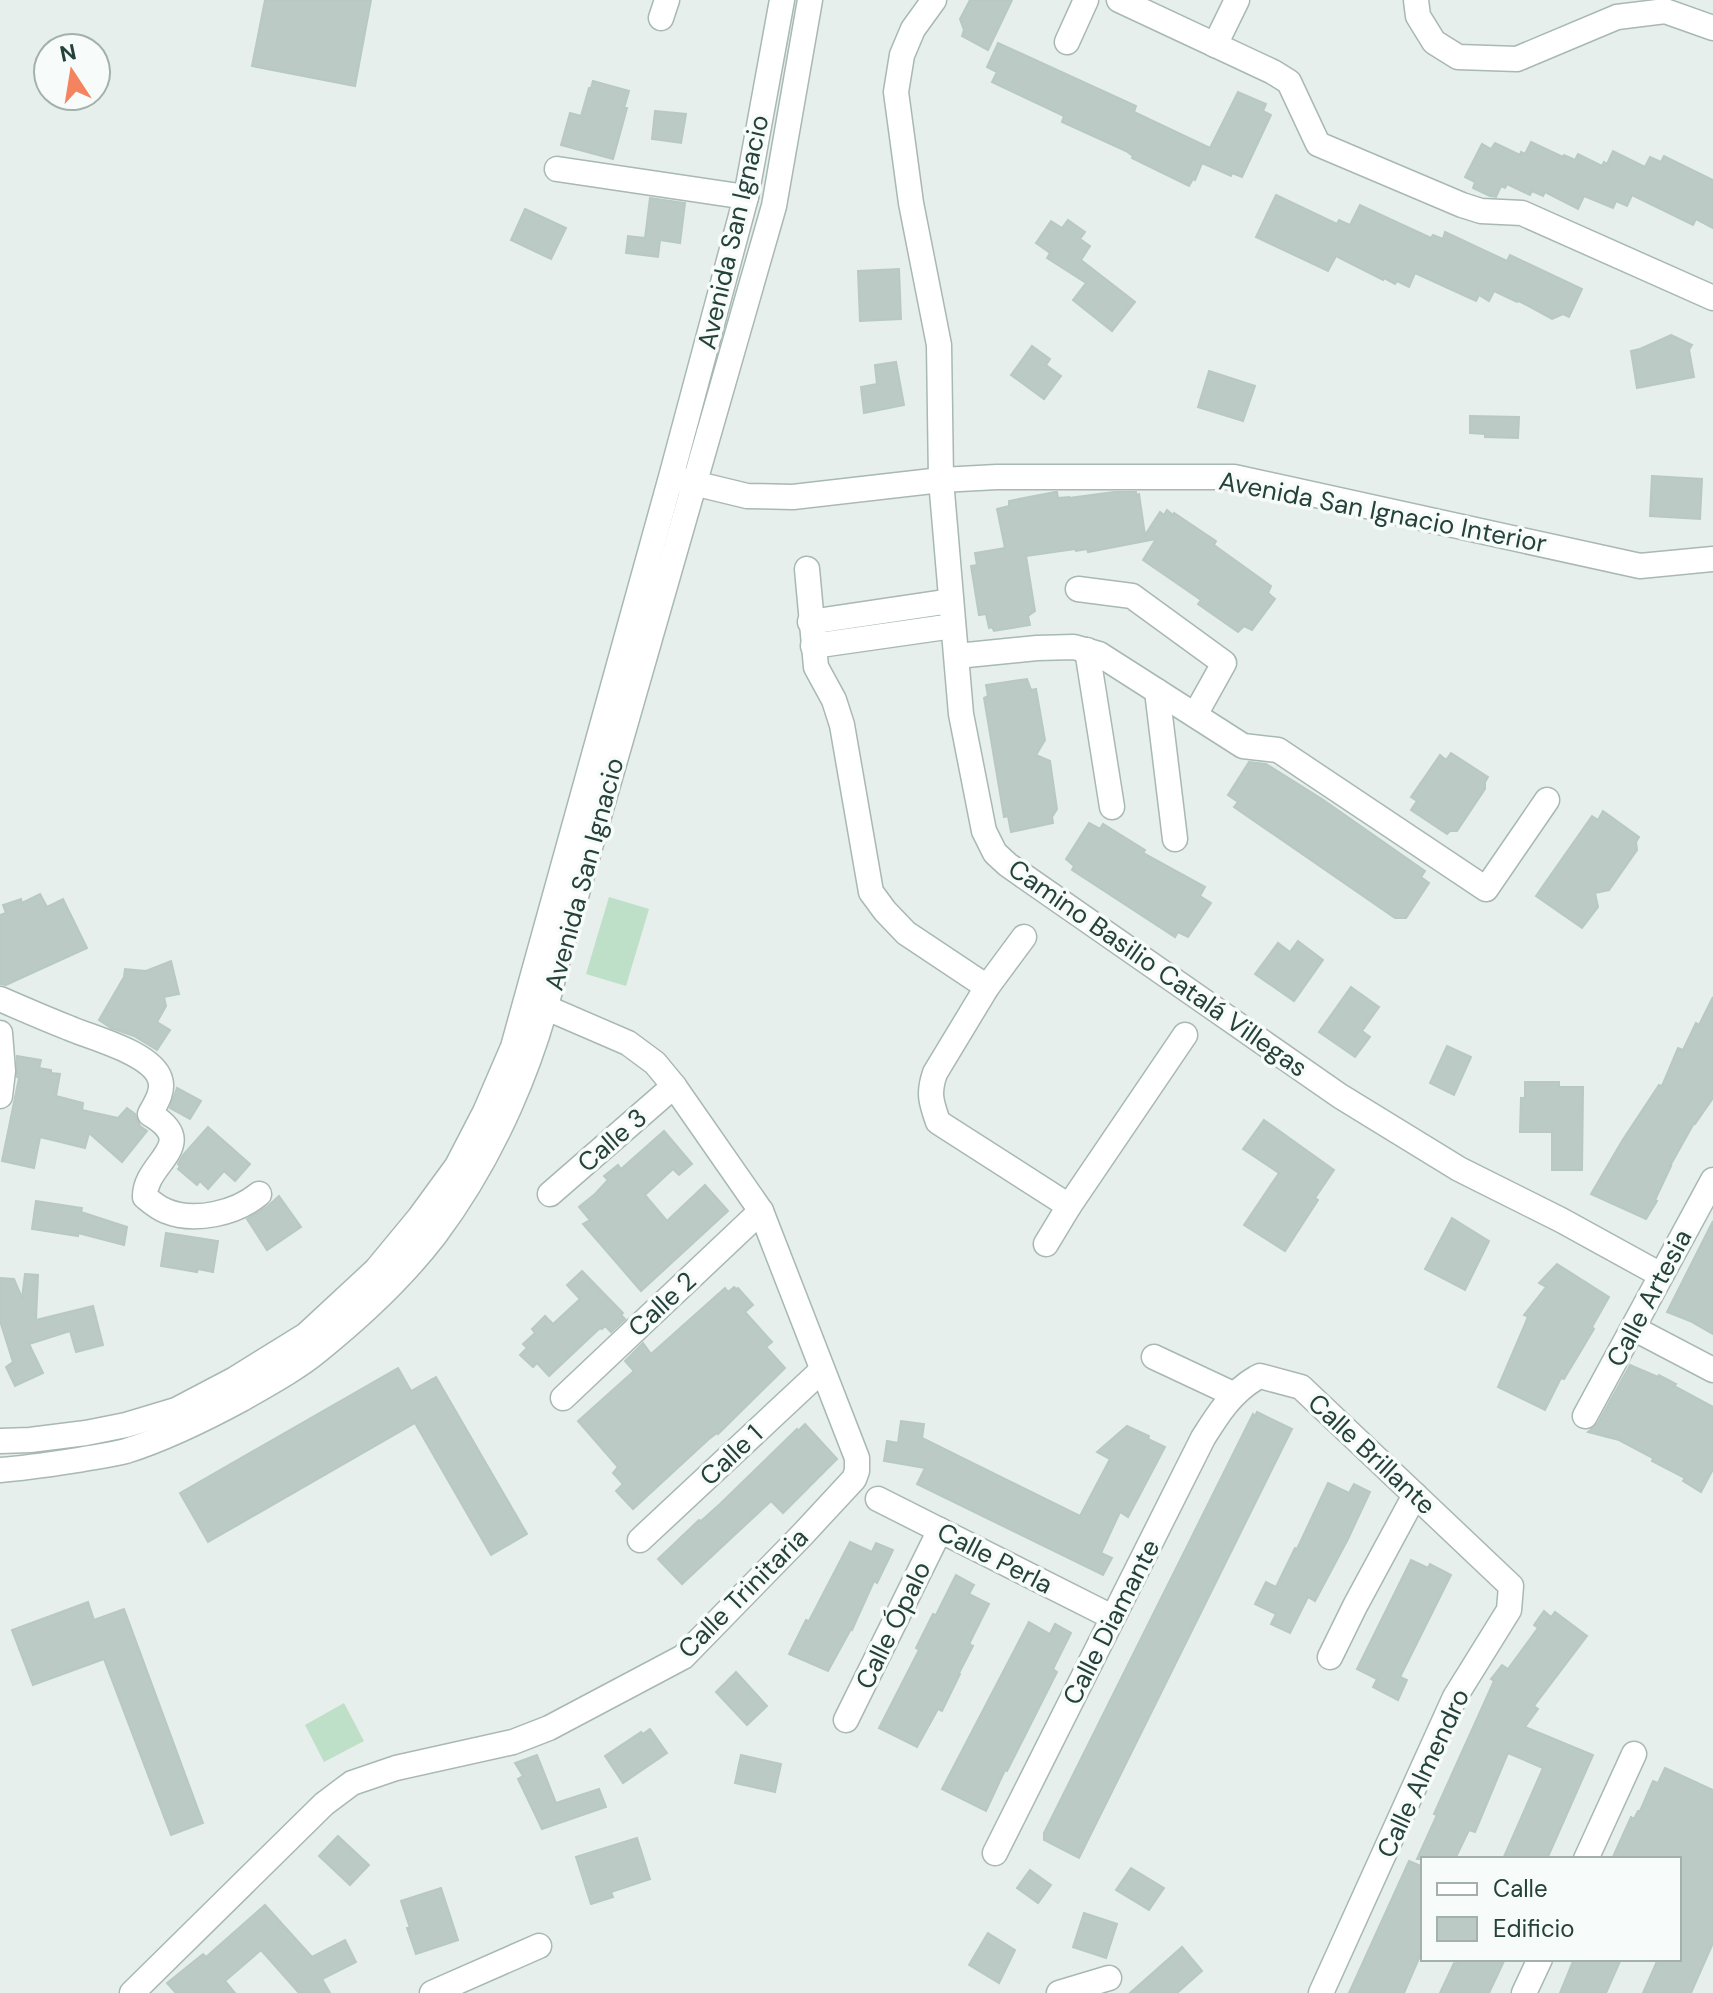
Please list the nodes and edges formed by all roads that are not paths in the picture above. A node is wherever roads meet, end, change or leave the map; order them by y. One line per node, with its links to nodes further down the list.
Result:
1 (782, 0): 12 (street, Avenida San Ignacio)
2 (810, 0): 14 (street, Avenida San Ignacio)
3 (934, 0): 15 (street, Camino Basilio Catalá Villegas)
4 (1086, 0): 9 (street)
5 (1119, 0): 10 (street)
6 (1237, 0): 10 (street)
7 (1416, 0): 8 (street)
8 (1713, 28)
9 (1067, 42)
10 (1215, 45): 13 (street)
11 (557, 169): 12 (street)
12 (746, 197): 14 (street, Avenida San Ignacio)
13 (1713, 298)
14 (683, 480): 15 (street, Avenida San Ignacio Interior); 32 (street, Avenida San Ignacio); 51 (street, Avenida San Ignacio)
15 (941, 480): 16 (street, Avenida San Ignacio Interior); 19 (street, Camino Basilio Catalá Villegas)
16 (1713, 559)
17 (807, 569): 21 (street)
18 (1078, 589): 25 (street)
19 (951, 601): 20 (street, Camino Basilio Catalá Villegas); 21 (street)
20 (953, 626): 21 (street); 23 (street, Camino Basilio Catalá Villegas)
21 (812, 634): 30 (street)
22 (1087, 650): 23 (street); 24 (street); 27 (street)
23 (957, 656): 43 (street, Camino Basilio Catalá Villegas)
24 (1157, 691): 25 (street); 28 (street)
25 (1195, 715): 26 (street)
26 (1547, 800)
27 (1112, 807)
28 (1175, 839)
29 (1024, 937): 30 (street)
30 (987, 987): 40 (street)
31 (0, 999): 38 (street)
32 (547, 1008): 35 (street, Calle Trinitaria); 52 (street, Avenida San Ignacio)
33 (0, 1033): 36 (street)
34 (1185, 1035): 40 (street)
35 (674, 1086): 39 (street, Calle 3); 41 (street, Calle Trinitaria)
36 (0, 1096)
37 (1713, 1180): 43 (street, Calle Artesia)
38 (259, 1194)
39 (550, 1194)
40 (1069, 1206): 42 (street)
41 (761, 1211): 46 (street, Calle Trinitaria); 49 (street, Calle 2)
42 (1046, 1244)
43 (1661, 1275): 44 (street, Calle Artesia)
44 (1633, 1328): 47 (street); 50 (street, Calle Artesia)
45 (1154, 1357): 48 (street)
46 (822, 1370): 56 (street, Calle 1); 67 (street, Calle Trinitaria)
47 (1713, 1370)
48 (1239, 1390): 53 (street, Calle Brillante); 58 (street, Calle Diamante)
49 (563, 1398)
50 (1585, 1416)
51 (0, 1441)
52 (0, 1470)
53 (1415, 1495): 57 (street, Calle Brillante); 59 (street)
54 (878, 1499): 55 (street, Calle Perla)
55 (940, 1530): 58 (street, Calle Perla); 60 (street, Calle Ópalo)
56 (640, 1540)
57 (1487, 1563): 70 (street, Calle Almendro)
58 (1112, 1617): 62 (street, Calle Diamante)
59 (1330, 1657)
60 (846, 1720)
61 (1634, 1754): 63 (street)
62 (995, 1853)
63 (1587, 1857)
64 (539, 1946): 68 (street)
65 (1539, 1961): 71 (street)
66 (1109, 1978): 69 (street)
67 (132, 1993)
68 (433, 1993)
69 (1059, 1993)
70 (1321, 1993)
71 (1524, 1993)

